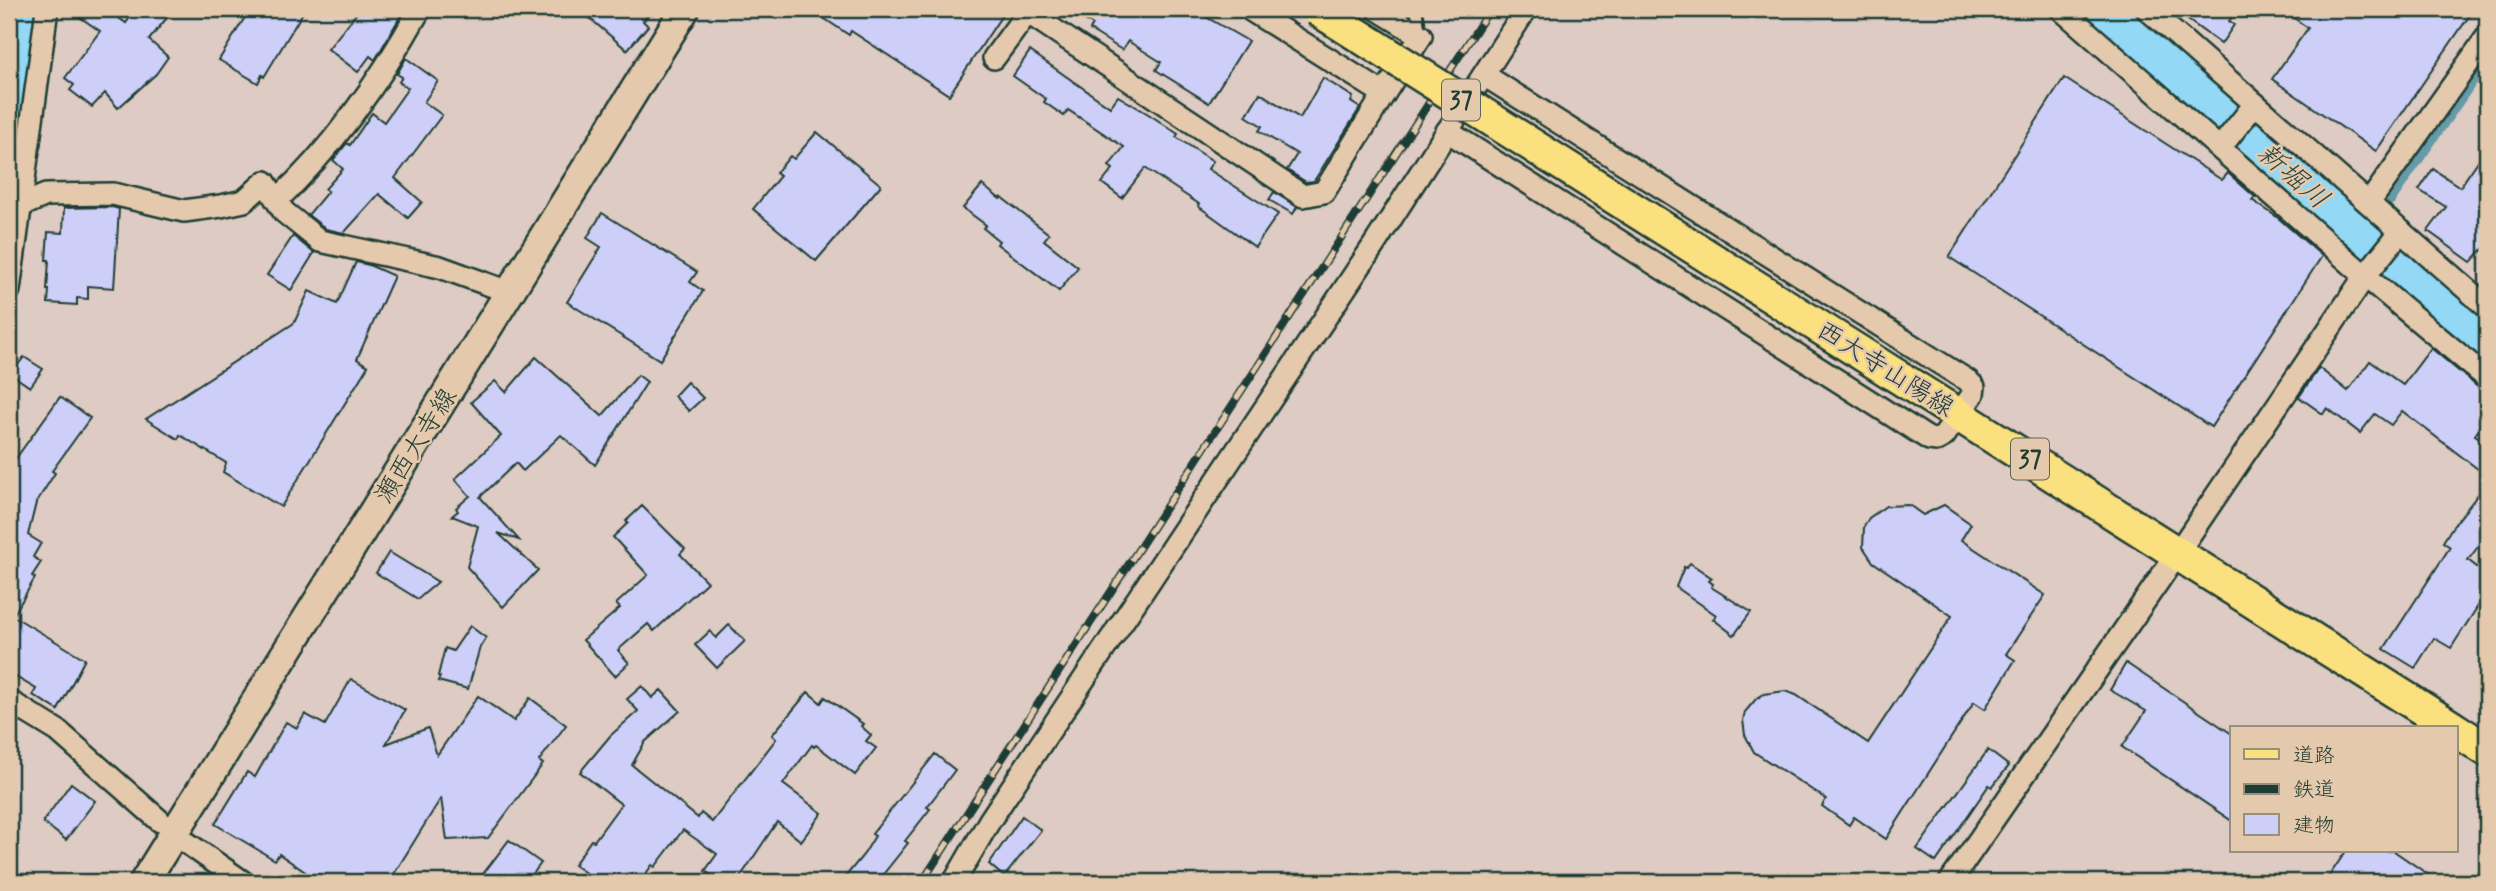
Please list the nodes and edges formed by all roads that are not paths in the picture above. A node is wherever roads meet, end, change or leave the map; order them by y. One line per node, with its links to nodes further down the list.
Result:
1 (47, 9): 22 (street)
2 (419, 9): 20 (street)
3 (685, 9): 26 (main road, 瀬西大寺線)
4 (1249, 9): 16 (street)
5 (1317, 9): 29 (main road, 西大寺山陽線 / 37, bridge)
6 (1377, 9): 12 (street)
7 (1416, 9): 12 (lane)
8 (1526, 9): 15 (street)
9 (2061, 9): 19 (street)
10 (2147, 9): 17 (street)
11 (1028, 10): 14 (street); 16 (street)
12 (1421, 36): 16 (street)
13 (2487, 37): 21 (street)
14 (994, 58)
15 (1483, 75): 18 (street); 29 (street)
16 (1384, 94)
17 (2251, 108): 19 (street); 21 (street)
18 (1447, 131): 29 (street); 39 (street)
19 (2222, 145): 24 (street)
20 (277, 200): 22 (street); 26 (street)
21 (2369, 204): 23 (street)
22 (15, 208): 25 (street)
23 (2397, 236): 24 (street); 27 (street)
24 (2369, 271): 28 (street); 30 (street)
25 (9, 290)
26 (509, 292): 37 (main road, 瀬西大寺線)
27 (2487, 307)
28 (2487, 378)
29 (1960, 414): 30 (main road, 西大寺山陽線 / 37)
30 (2178, 553): 32 (main road, 西大寺山陽線 / 37); 40 (street)
31 (9, 701): 35 (street)
32 (2450, 726)
33 (2458, 731): 34 (main road, 西大寺山陽線 / 37)
34 (2487, 750)
35 (160, 821)
36 (187, 843): 38 (street)
37 (144, 882)
38 (243, 882)
39 (954, 882)
40 (1950, 882)

